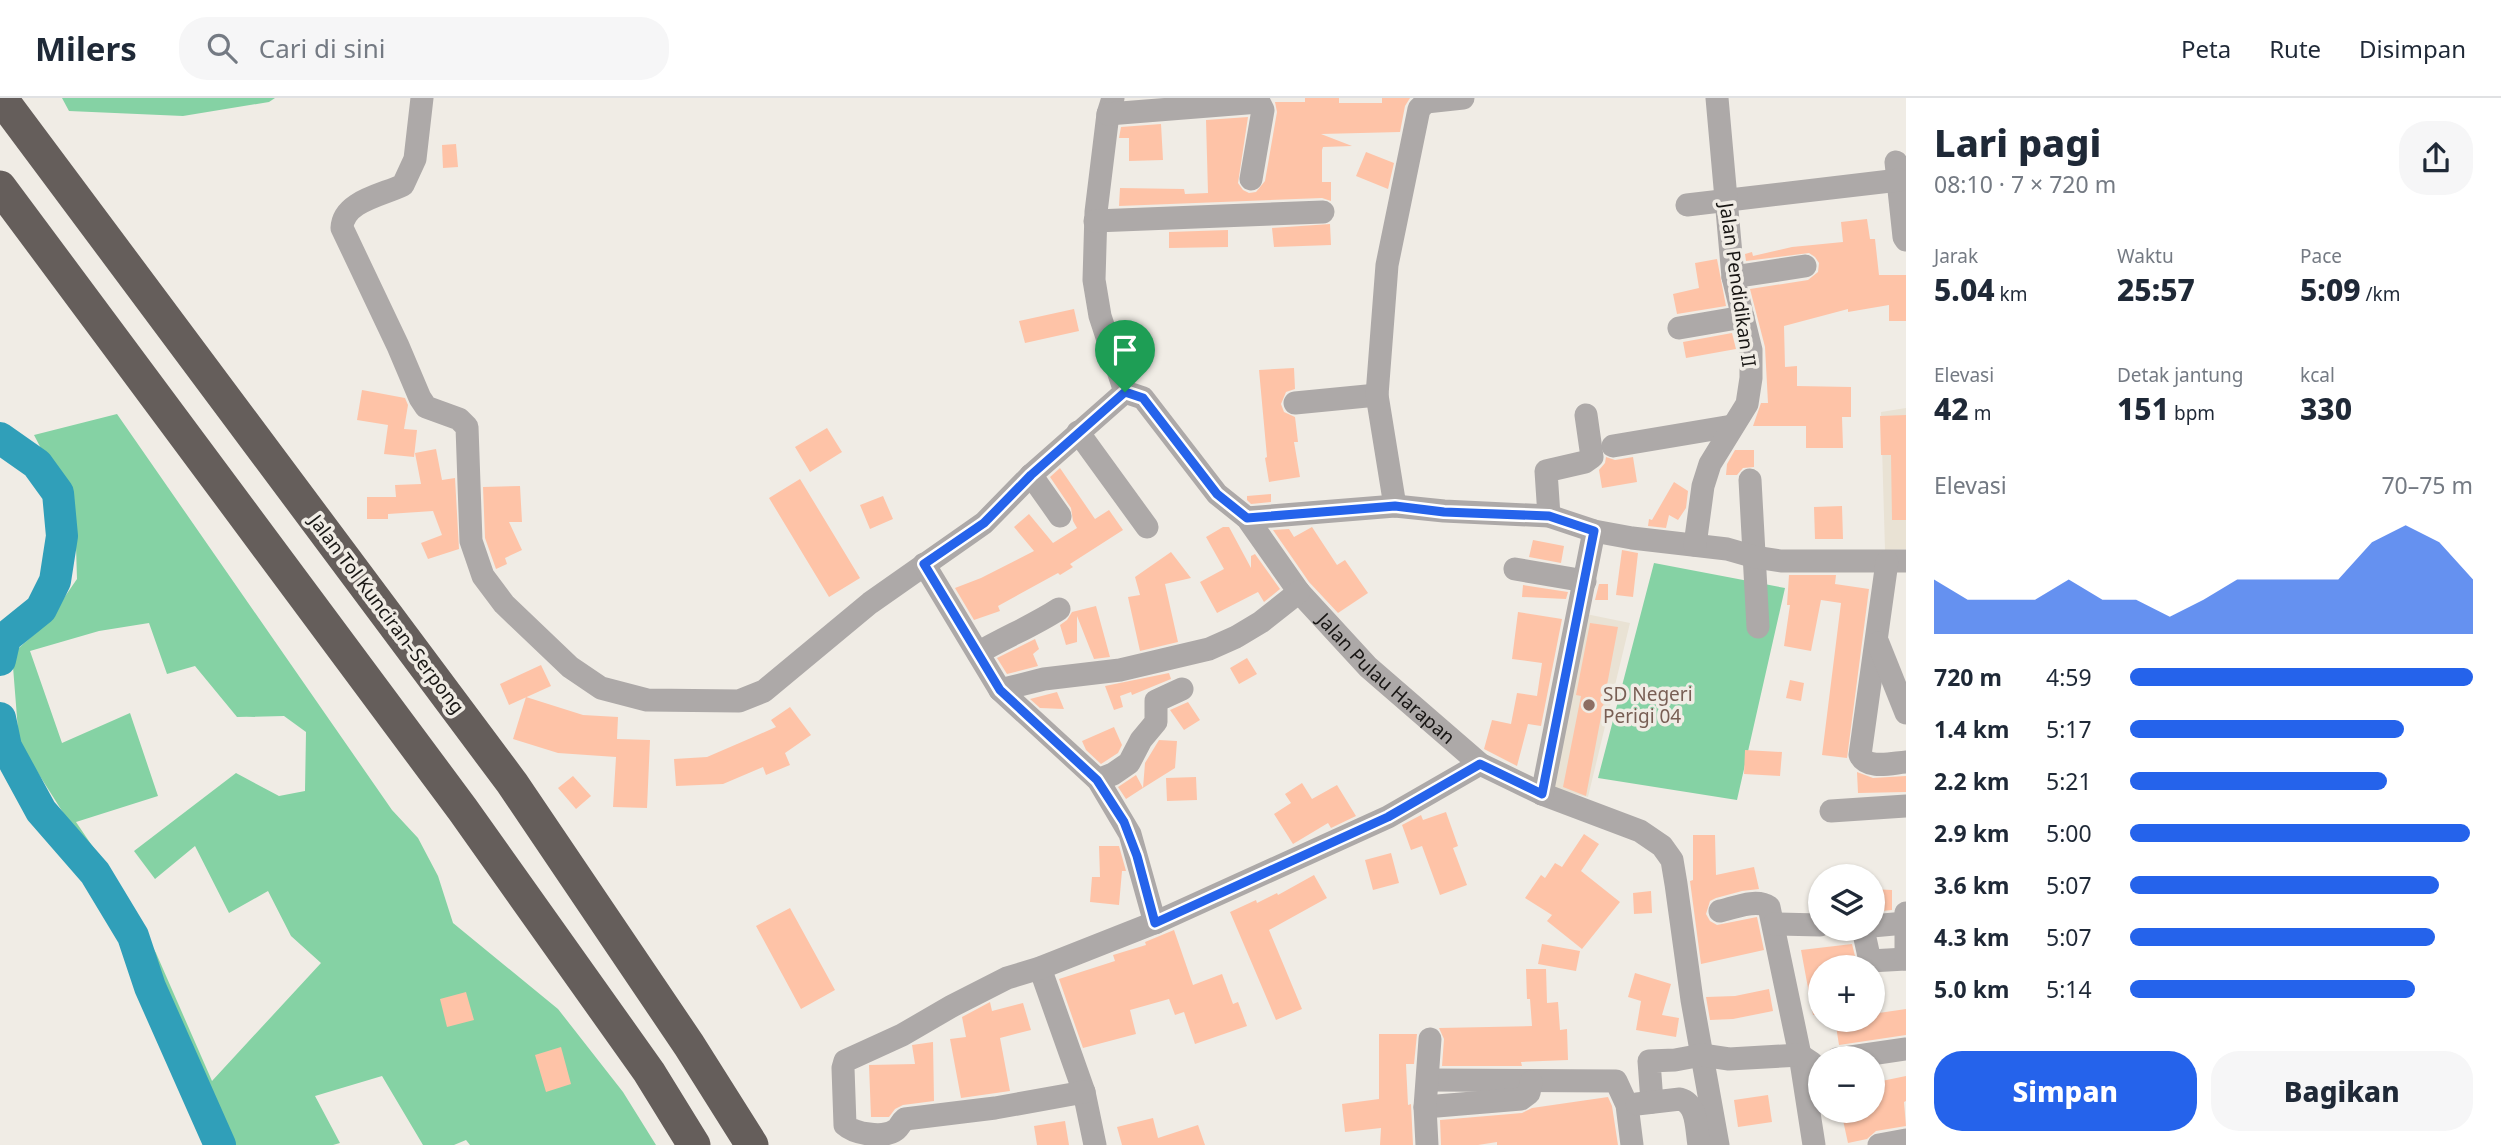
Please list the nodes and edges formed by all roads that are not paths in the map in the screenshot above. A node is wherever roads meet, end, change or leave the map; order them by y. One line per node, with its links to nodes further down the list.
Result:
1 (1, 98): 75 (highway, Jalan Tol Kunciran–Serpong)
2 (422, 98): 35 (street)
3 (1463, 98): 18 (street)
4 (1717, 98): 8 (street, Jalan Pendidikan II)
5 (1110, 106): 6 (street); 11 (street)
6 (1251, 179)
7 (0, 187): 74 (highway)
8 (1726, 200): 9 (street); 12 (street); 14 (street, Jalan Pendidikan II)
9 (1687, 205)
10 (1323, 212): 11 (street)
11 (1096, 221): 17 (street)
12 (1906, 240)
13 (1805, 266): 14 (street)
14 (1733, 277): 15 (street, Jalan Pendidikan II)
15 (1743, 317): 16 (street); 21 (street, Jalan Pendidikan II)
16 (1679, 328)
17 (1125, 392): 22 (street); 29 (street, Jalan Pulau Harapan)
18 (1377, 395): 19 (street); 26 (street)
19 (1295, 402)
20 (1586, 415): 28 (street)
21 (1732, 426): 23 (street); 32 (street, Jalan Pendidikan II)
22 (1078, 432): 24 (street); 30 (street)
23 (1613, 446)
24 (1031, 475): 27 (street); 35 (street)
25 (1751, 480): 33 (street)
26 (1395, 506): 28 (street); 29 (street)
27 (1060, 516)
28 (1549, 516): 31 (street)
29 (1247, 518): 38 (street, Jalan Pulau Harapan)
30 (1147, 527)
31 (1594, 531): 32 (street); 37 (street)
32 (1695, 545): 33 (street)
33 (1755, 557): 34 (street); 40 (street)
34 (1897, 562): 41 (street)
35 (924, 564): 42 (street)
36 (1515, 569): 37 (street)
37 (1585, 581): 49 (street)
38 (1298, 592): 44 (street); 47 (street, Jalan Pulau Harapan)
39 (1059, 609): 42 (street)
40 (1758, 627)
41 (1878, 643): 45 (street); 46 (street)
42 (978, 653): 44 (street)
43 (1182, 689): 48 (street)
44 (1000, 690): 48 (street)
45 (1906, 713)
46 (1906, 762)
47 (1480, 764): 49 (street, Jalan Pulau Harapan); 54 (street)
48 (1097, 780): 54 (street)
49 (1542, 794): 65 (street, Jalan Pulau Harapan)
50 (1906, 806): 51 (street)
51 (1831, 811)
52 (1720, 911): 56 (street)
53 (1905, 918): 55 (street); 58 (street)
54 (1155, 923): 59 (street)
55 (1885, 923)
56 (1774, 924): 57 (street); 63 (street)
57 (1808, 925)
58 (1866, 941)
59 (1040, 968): 68 (street); 68 (street)
60 (1430, 1039): 66 (street)
61 (1906, 1049): 62 (street)
62 (1885, 1052)
63 (1808, 1058)
64 (1808, 1062): 65 (street)
65 (1702, 1063): 69 (street); 80 (street, Jalan Pulau Harapan)
66 (1428, 1080): 67 (street); 71 (street)
67 (1531, 1082): 70 (street); 71 (street)
68 (1084, 1092): 76 (street)
69 (1652, 1102): 70 (street); 79 (street)
70 (1627, 1105): 78 (street)
71 (1425, 1107): 77 (street)
72 (1813, 1123): 81 (street)
73 (1906, 1140): 82 (street)
74 (694, 1145)
75 (751, 1145)
76 (1095, 1145)
77 (1427, 1145)
78 (1632, 1145)
79 (1699, 1145)
80 (1718, 1145)
81 (1814, 1145)
82 (1879, 1145)

